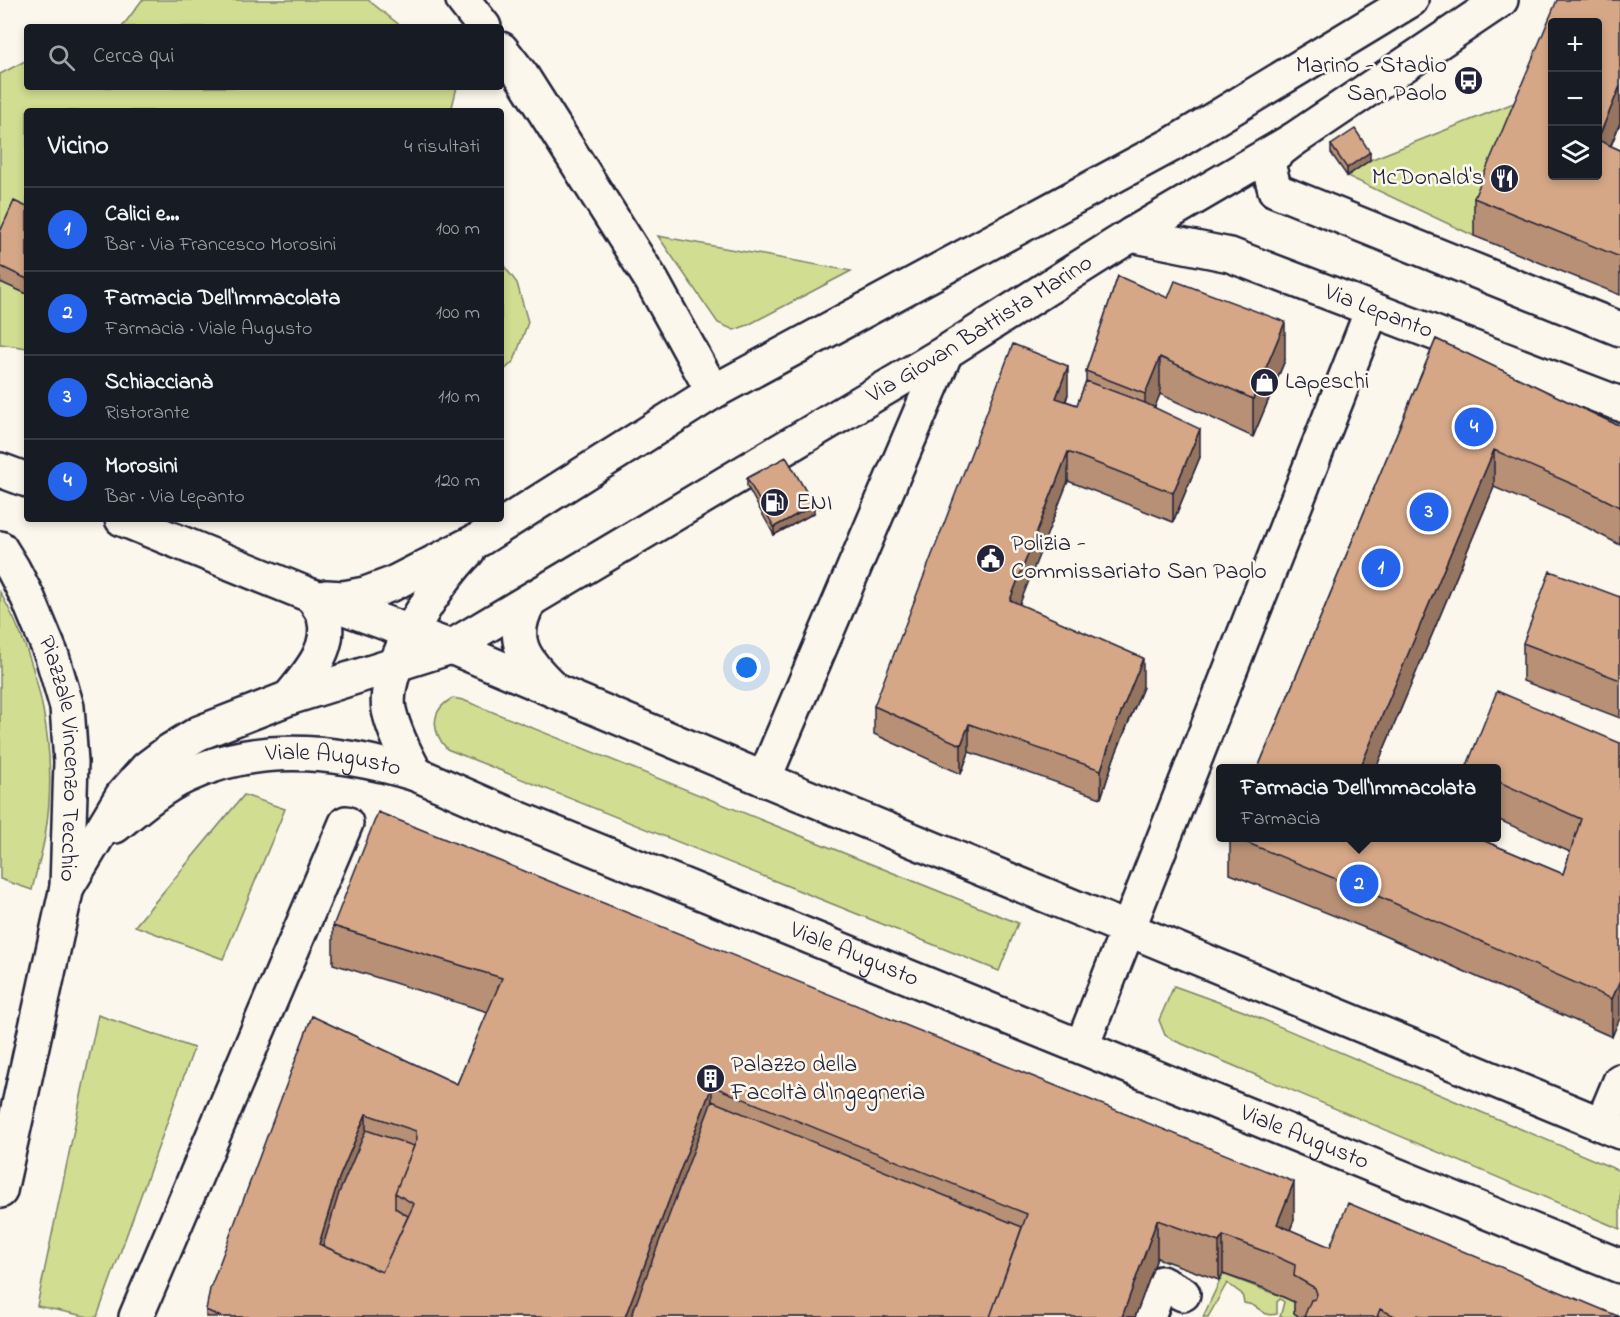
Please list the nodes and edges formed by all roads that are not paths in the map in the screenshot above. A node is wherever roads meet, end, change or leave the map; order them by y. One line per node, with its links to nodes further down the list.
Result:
1 (463, 0): 4 (main road)
2 (1411, 0): 11 (main road)
3 (1501, 0): 6 (main road, Via Giovan Battista Marino)
4 (482, 24)
5 (504, 53): 11 (main road)
6 (1293, 140): 7 (main road, Via Giovan Battista Marino); 9 (main road)
7 (1131, 235): 8 (main road, Via Lepanto); 10 (main road, Via Giovan Battista Marino)
8 (1372, 310): 12 (main road, Via Lepanto); 30 (main road)
9 (1620, 329)
10 (946, 352): 19 (main road, Via Giovan Battista Marino); 26 (main road)
11 (713, 392): 16 (main road)
12 (1620, 404)
13 (0, 470): 14 (main road)
14 (24, 479)
15 (129, 522): 18 (main road)
16 (480, 539): 18 (main road); 20 (main road)
17 (0, 548): 29 (main road, Piazzale Vincenzo Tecchio)
18 (312, 596): 20 (main road); 24 (main road)
19 (529, 602): 21 (main road, Via Giovan Battista Marino); 23 (main road)
20 (411, 632): 21 (main road); 22 (main road)
21 (451, 647): 22 (main road, Viale Augusto); 23 (main road)
22 (396, 665): 24 (main road, Viale Augusto); 25 (main road)
23 (558, 692): 26 (main road)
24 (289, 698): 28 (main road, Viale Augusto)
25 (416, 774): 28 (main road, Viale Augusto); 31 (main road, Viale Augusto)
26 (764, 779): 30 (main road)
27 (346, 823): 37 (main road)
28 (92, 844): 29 (main road, Viale Augusto)
29 (67, 887): 34 (main road, Piazzale Vincenzo Tecchio)
30 (1129, 928): 31 (main road); 33 (main road)
31 (1082, 1046): 35 (main road, Viale Augusto)
32 (1620, 1081): 33 (main road)
33 (1611, 1128)
34 (0, 1191)
35 (1620, 1266)
36 (1183, 1294): 38 (main road)
37 (136, 1317)
38 (1148, 1317)

